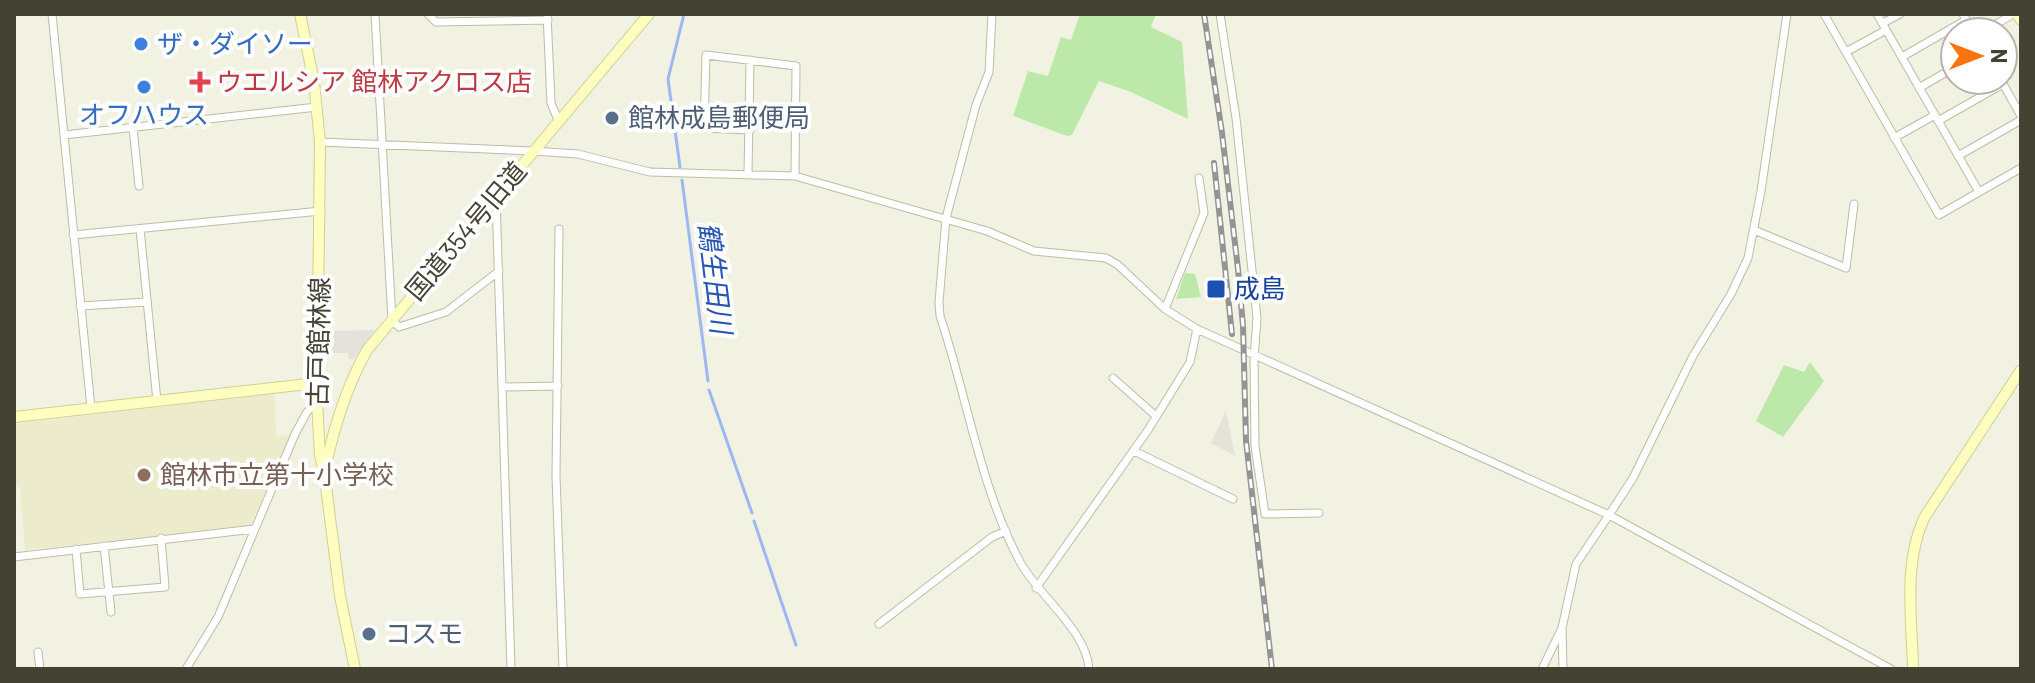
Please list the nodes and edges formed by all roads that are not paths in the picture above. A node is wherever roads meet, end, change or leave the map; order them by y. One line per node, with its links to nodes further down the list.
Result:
1 (52, 14): 30 (street)
2 (300, 14): 24 (street, 古戸館林線)
3 (375, 14): 33 (street)
4 (428, 14): 13 (street)
5 (649, 14): 27 (street, 国道354号旧道)
6 (992, 14): 45 (street)
7 (1220, 14): 56 (street)
8 (1787, 14): 48 (street)
9 (1824, 14): 17 (street)
10 (1877, 14): 15 (street)
11 (1900, 14): 15 (street)
12 (2015, 14): 14 (street)
13 (548, 17): 27 (street)
14 (2021, 20)
15 (1884, 26): 17 (street); 18 (street)
16 (1939, 34): 18 (street)
17 (1846, 52): 31 (street)
18 (1902, 57): 21 (street)
19 (750, 60): 29 (street); 29 (street); 38 (street)
20 (1939, 76): 21 (street)
21 (1919, 88): 25 (street)
22 (1976, 96): 25 (street)
23 (2009, 96): 26 (street)
24 (317, 107): 28 (street); 32 (street, 古戸館林線)
25 (1936, 118): 31 (street); 35 (street)
26 (2021, 118): 35 (street)
27 (558, 120): 34 (street, 国道354号旧道)
28 (133, 128): 30 (street); 40 (street)
29 (750, 130): 37 (street)
30 (64, 135): 49 (street)
31 (1894, 138): 41 (street)
32 (320, 142): 33 (street); 44 (street, 古戸館林線)
33 (381, 145): 34 (street); 54 (street)
34 (533, 151): 37 (street); 42 (street, 国道354号旧道)
35 (1958, 156): 41 (street)
36 (2021, 168): 41 (street)
37 (748, 174): 38 (street)
38 (795, 176): 45 (street)
39 (1199, 178): 53 (street)
40 (139, 186)
41 (1979, 192)
42 (495, 195): 50 (street); 54 (street, 国道354号旧道)
43 (1854, 204): 48 (street)
44 (321, 211): 46 (street); 59 (street, 古戸館林線)
45 (946, 218): 53 (street); 73 (street)
46 (140, 229): 49 (street); 51 (street)
47 (559, 229): 60 (street)
48 (1754, 230): 71 (street)
49 (73, 235): 52 (street)
50 (499, 271): 54 (street); 61 (street)
51 (147, 302): 52 (street); 62 (street)
52 (80, 306): 64 (street)
53 (1165, 309): 55 (street)
54 (392, 320): 68 (street, 国道354号旧道)
55 (1197, 329): 56 (street); 65 (street)
56 (1256, 355): 70 (street); 71 (street)
57 (2021, 370): 93 (street)
58 (1113, 378): 65 (street)
59 (317, 383): 62 (street); 63 (street, 古戸館林線)
60 (558, 386): 61 (street); 88 (street)
61 (502, 387): 87 (street)
62 (157, 401): 64 (street)
63 (317, 401): 68 (street, 古戸館林線); 72 (street)
64 (91, 408): 66 (street)
65 (1156, 416): 67 (street)
66 (14, 417)
67 (1134, 451): 69 (street); 78 (street)
68 (324, 471): 86 (street, 古戸館林線)
69 (1233, 499)
70 (1319, 513)
71 (1609, 515): 82 (street); 92 (street)
72 (254, 529): 74 (street); 85 (street)
73 (1006, 531): 78 (street); 81 (street)
74 (161, 538): 75 (street); 79 (street)
75 (104, 546): 76 (street); 79 (street)
76 (76, 549): 77 (street); 79 (street)
77 (14, 557)
78 (1036, 588): 89 (street)
79 (109, 591): 80 (street)
80 (111, 612)
81 (879, 624)
82 (1562, 628): 90 (street); 91 (street)
83 (38, 652): 84 (street)
84 (40, 669)
85 (186, 669)
86 (355, 669)
87 (511, 669)
88 (563, 669)
89 (1089, 669)
90 (1542, 669)
91 (1563, 669)
92 (1891, 669)
93 (1913, 669)

